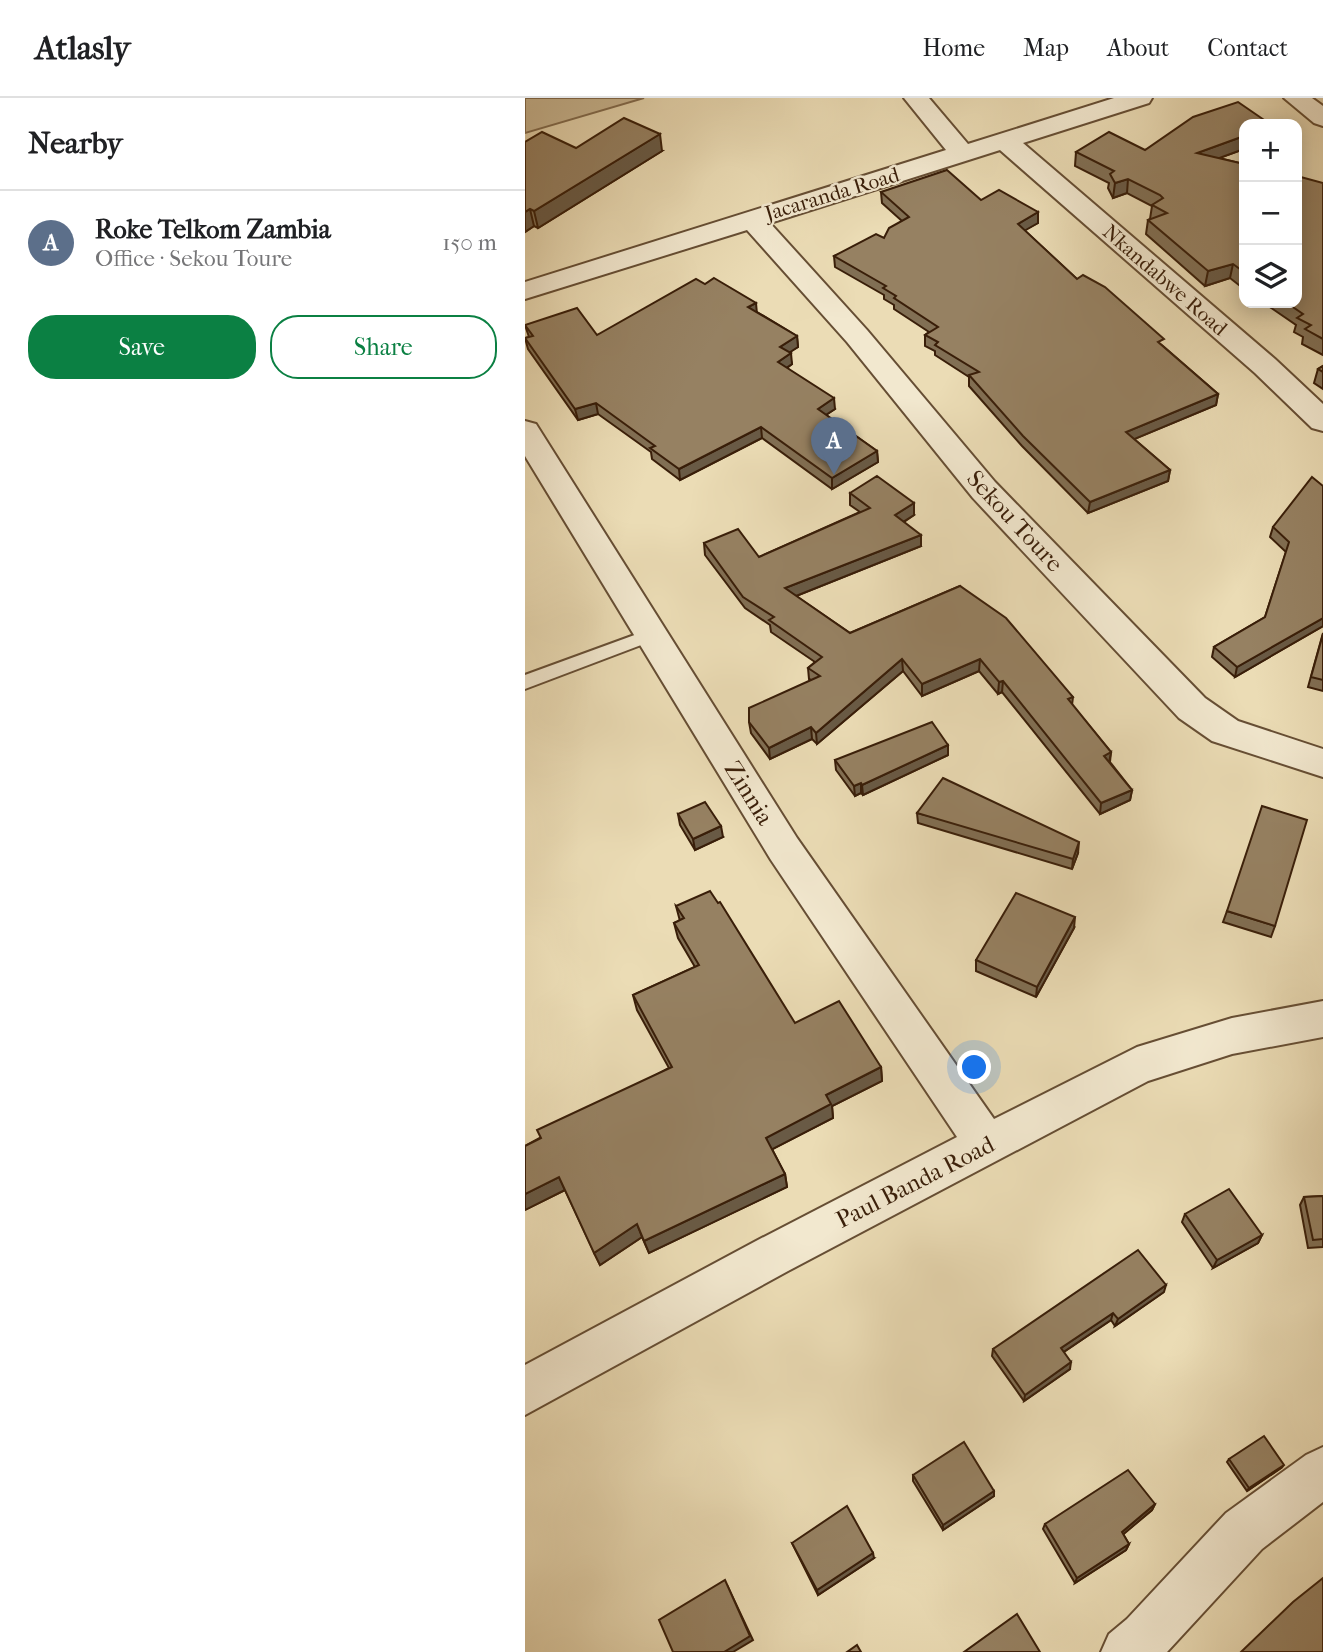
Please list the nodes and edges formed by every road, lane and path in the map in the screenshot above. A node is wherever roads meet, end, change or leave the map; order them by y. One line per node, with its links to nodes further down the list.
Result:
1 (916, 98): 6 (street)
2 (1140, 98): 5 (street, Jacaranda Road)
3 (1296, 98): 4 (street)
4 (1323, 118)
5 (1005, 141): 6 (street, Jacaranda Road); 9 (street, Nkandabwe Road)
6 (963, 154): 7 (street, Jacaranda Road)
7 (752, 219): 8 (street, Jacaranda Road); 13 (street, Sekou Toure)
8 (525, 291)
9 (1323, 421)
10 (525, 431): 11 (street, Zinnia)
11 (651, 635): 12 (lane); 15 (street, Zinnia)
12 (525, 682)
13 (1323, 763)
14 (1323, 1019): 15 (street, Paul Banda Road)
15 (987, 1145): 16 (street, Paul Banda Road)
16 (525, 1391)
17 (1323, 1472): 18 (street)
18 (1142, 1647)

